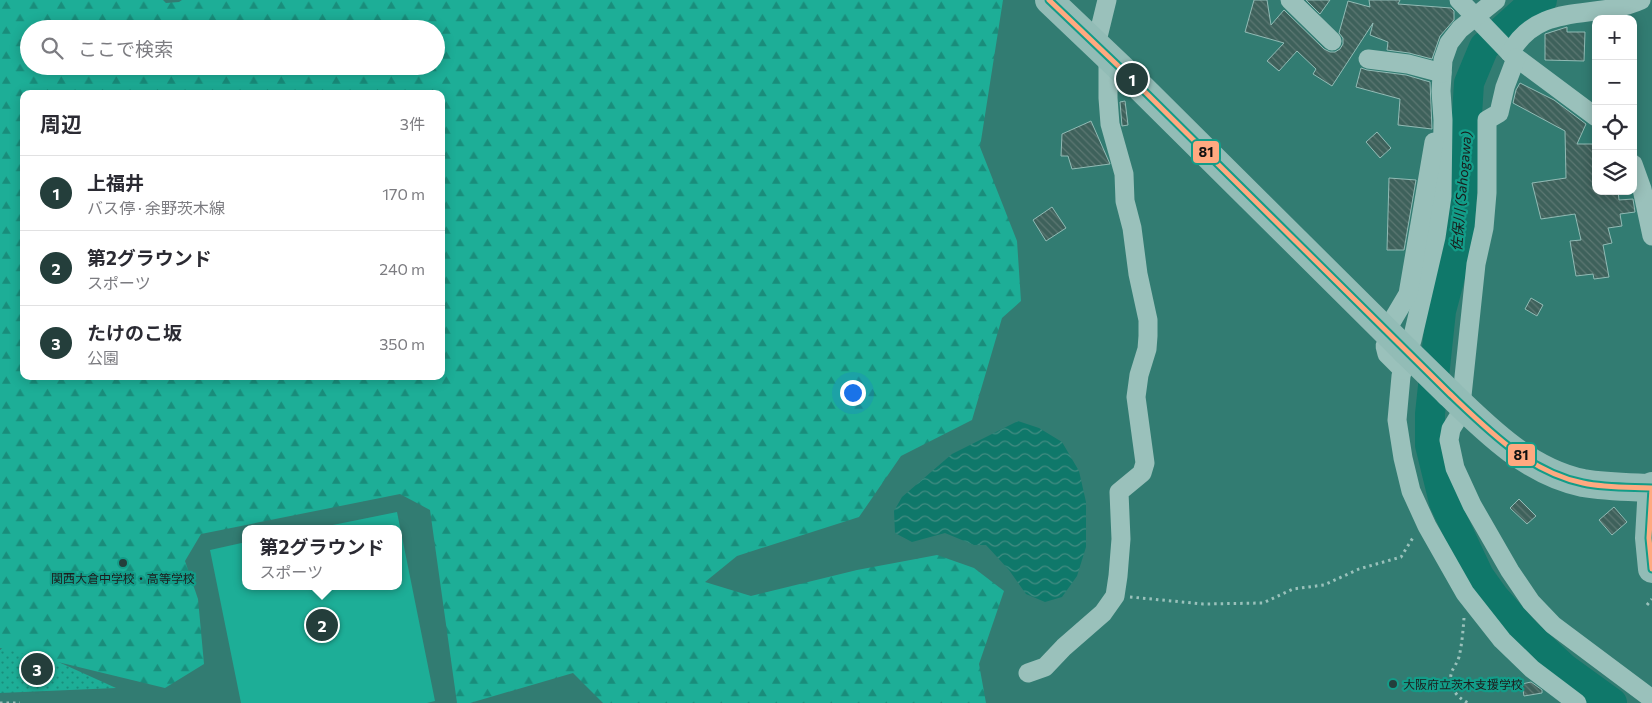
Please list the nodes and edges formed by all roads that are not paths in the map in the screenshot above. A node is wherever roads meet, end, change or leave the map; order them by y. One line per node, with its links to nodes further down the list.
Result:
1 (1049, 0): 9 (main road)
2 (1107, 0): 9 (street)
3 (1290, 0): 8 (street)
4 (1441, 0): 7 (street)
5 (1496, 0): 7 (street)
6 (1641, 0): 10 (street)
7 (1470, 12): 10 (street); 12 (street)
8 (1332, 41)
9 (1102, 51): 17 (main road); 21 (street)
10 (1513, 56): 13 (street); 18 (street)
11 (1368, 59): 12 (street)
12 (1442, 82): 16 (street); 17 (street)
13 (1592, 114)
14 (1637, 175): 15 (street)
15 (1652, 236)
16 (1392, 321)
17 (1398, 356): 18 (main road, bridge); 23 (street)
18 (1458, 402): 19 (main road); 22 (street)
19 (1652, 487): 20 (main road)
20 (1652, 569)
21 (1028, 674)
22 (1652, 699)
23 (1577, 703)

